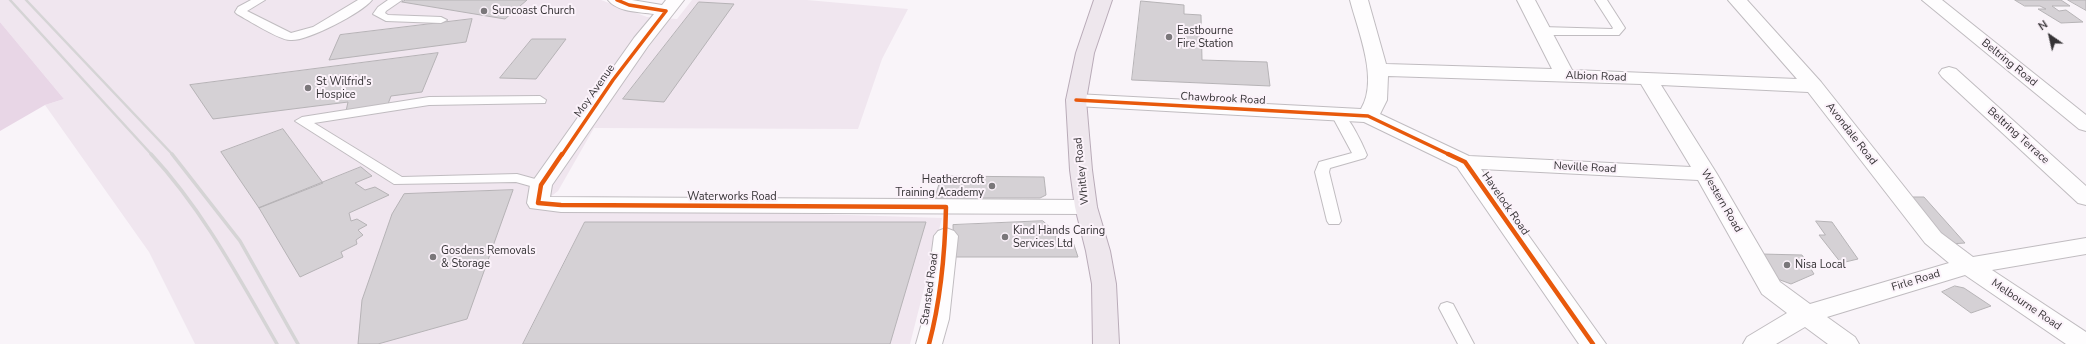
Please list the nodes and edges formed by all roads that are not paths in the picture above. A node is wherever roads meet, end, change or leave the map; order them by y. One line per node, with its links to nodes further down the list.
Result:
1 (259, 0): 2 (lane)
2 (366, 0)
3 (396, 0): 12 (lane)
4 (617, 0): 11 (street)
5 (1103, 0): 20 (main road, Whitley Road)
6 (1359, 0): 14 (street)
7 (1526, 0): 13 (street)
8 (1601, 0): 13 (lane)
9 (1737, 0): 18 (street, Avondale Road)
10 (1931, 0): 23 (street, Beltring Road)
11 (670, 5): 26 (street, Moy Avenue)
12 (441, 20)
13 (1542, 31): 16 (street)
14 (1378, 70): 16 (street, Albion Road); 22 (street)
15 (1949, 73): 27 (street, Beltring Terrace)
16 (1565, 76): 17 (street, Albion Road)
17 (1647, 78): 18 (street, Albion Road); 25 (street, Western Road)
18 (1814, 86): 32 (street, Avondale Road)
19 (540, 100): 26 (lane)
20 (1076, 100): 21 (street, Chawbrook Road); 28 (main road, Whitley Road)
21 (1338, 114): 22 (street, Chawbrook Road); 29 (lane)
22 (1368, 116): 24 (street, Havelock Road)
23 (2086, 126)
24 (1465, 162): 25 (street, Neville Road); 38 (street, Havelock Road)
25 (1706, 174): 34 (street, Western Road)
26 (541, 184): 28 (street, Waterworks Road)
27 (2086, 198)
28 (1086, 207): 36 (main road, Whitley Road)
29 (1334, 221)
30 (946, 236): 35 (street, Stansted Road)
31 (2086, 246): 32 (street, Firle Road)
32 (1968, 266): 34 (street, Firle Road); 41 (street, Melbourne Road)
33 (1447, 308): 37 (lane)
34 (1806, 314): 39 (street, Firle Road); 40 (street, Western Road)
35 (929, 344)
36 (1106, 344)
37 (1466, 344)
38 (1593, 344)
39 (1756, 344)
40 (1846, 344)
41 (2085, 344)

